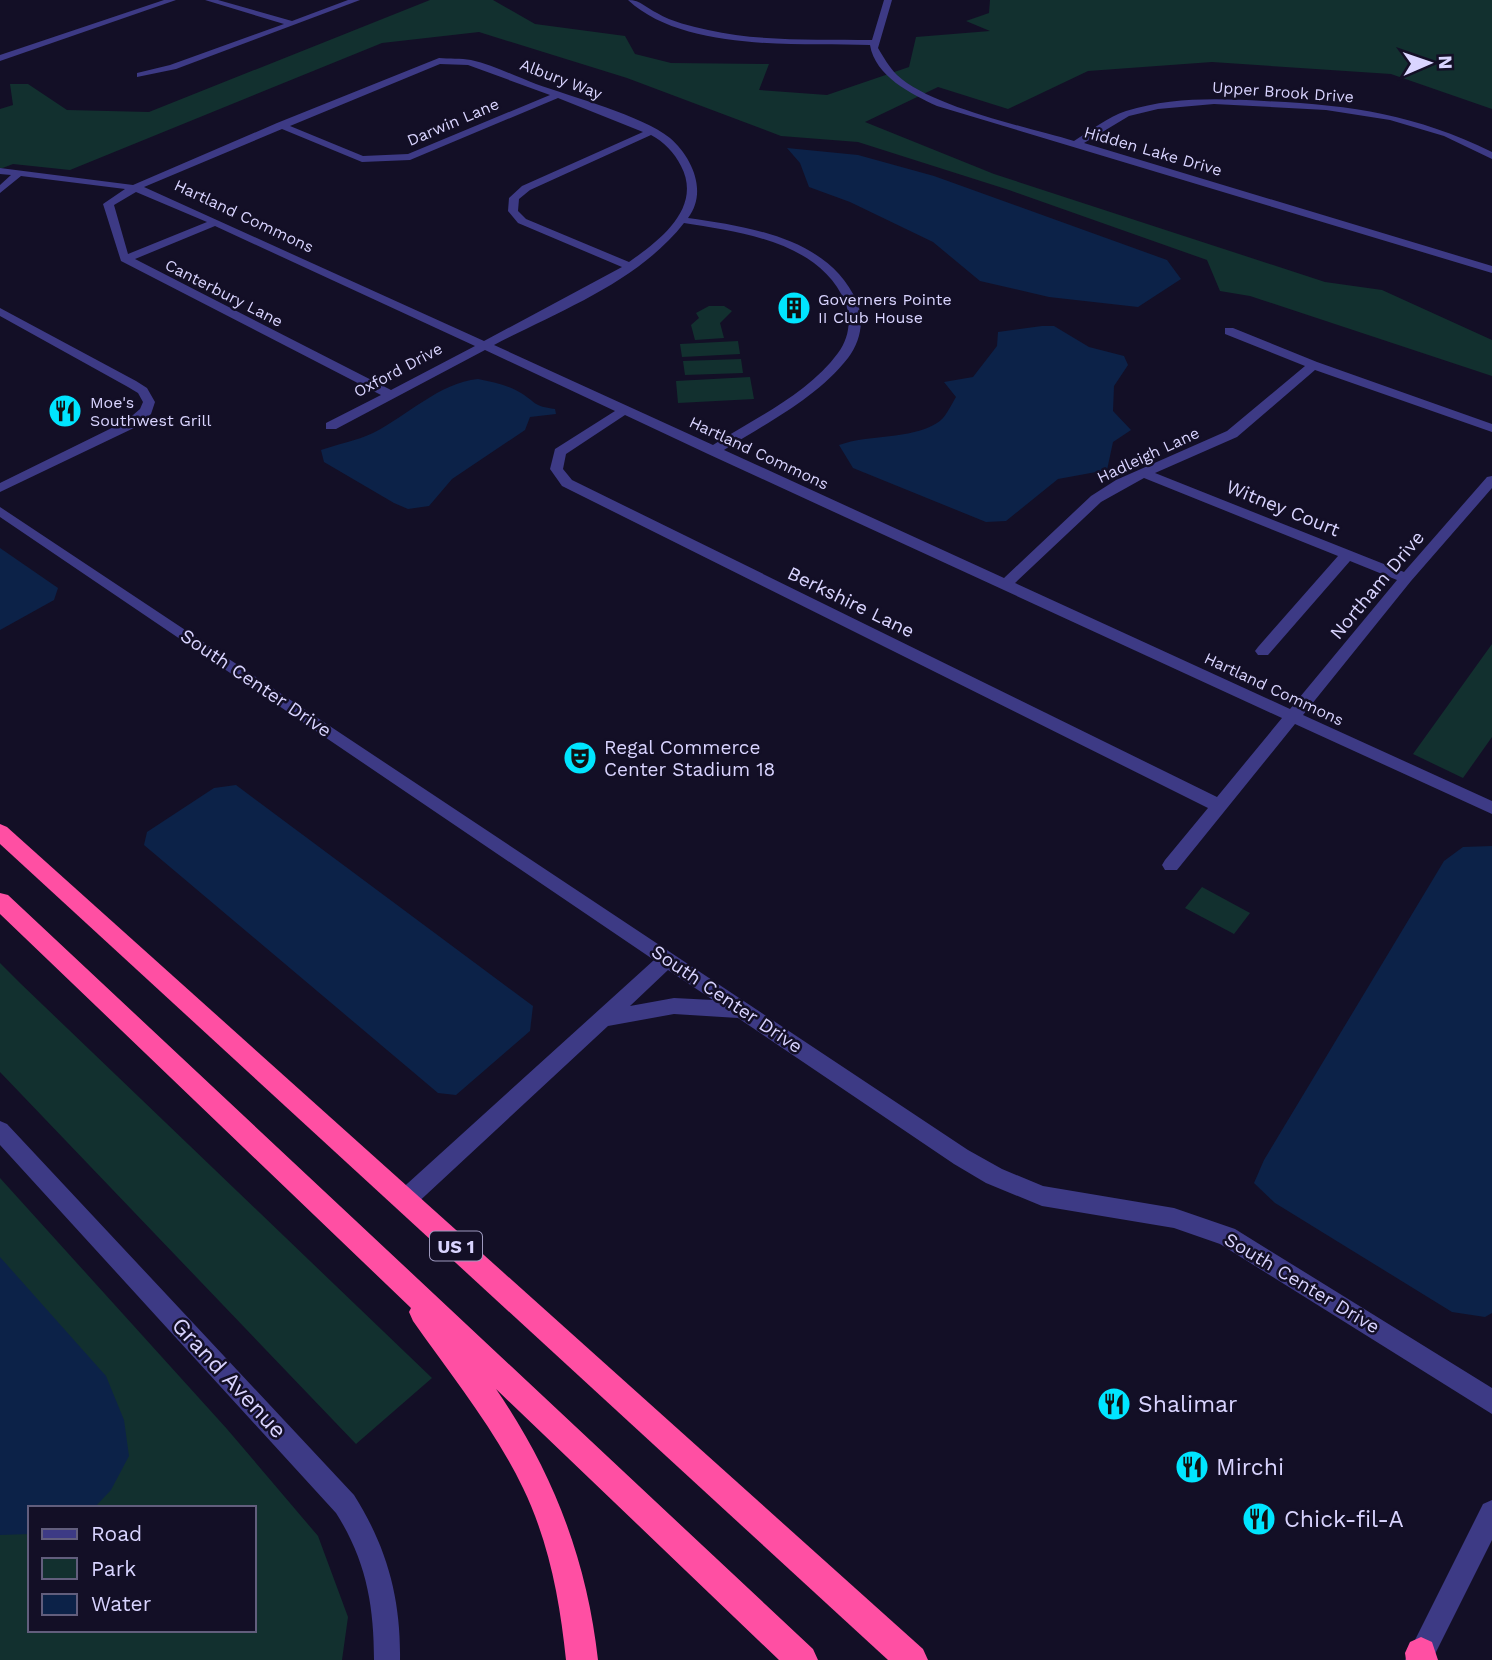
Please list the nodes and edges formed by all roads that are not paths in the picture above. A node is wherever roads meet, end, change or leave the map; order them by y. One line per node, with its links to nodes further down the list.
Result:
1 (172, 0): 8 (street)
2 (209, 0): 6 (street)
3 (356, 0): 6 (street)
4 (632, 0): 7 (street)
5 (888, 0): 7 (street)
6 (294, 23): 9 (street)
7 (876, 43): 13 (street, Hidden Lake Drive)
8 (0, 58)
9 (140, 75)
10 (557, 95): 11 (street, Albury Way); 11 (street, Darwin Lane); 12 (street, Albury Way)
11 (280, 125): 17 (street, Albury Way)
12 (650, 132): 19 (street, Albury Way); 22 (street)
13 (1073, 145): 14 (street, Upper Brook Drive); 23 (street, Hidden Lake Drive)
14 (1492, 156)
15 (0, 171): 16 (street, Hartland Commons)
16 (17, 175): 17 (street, Hartland Commons); 18 (street)
17 (136, 187): 20 (street, Hartland Commons); 21 (street)
18 (0, 190)
19 (682, 220): 22 (street, Albury Way); 32 (street)
20 (216, 222): 21 (street); 26 (street, Hartland Commons)
21 (125, 259): 28 (street, Canterbury Lane)
22 (631, 267): 26 (street, Albury Way)
23 (1492, 270)
24 (0, 310): 35 (street)
25 (1229, 331): 27 (street)
26 (482, 345): 28 (street, Oxford Drive); 29 (street, Hartland Commons)
27 (1313, 365): 31 (street); 33 (street, Hadleigh Lane)
28 (390, 394): 30 (street, Oxford Drive)
29 (625, 410): 32 (street, Hartland Commons); 42 (street, Berkshire Lane)
30 (331, 426)
31 (1492, 428)
32 (713, 451): 39 (street, Hartland Commons)
33 (1146, 474): 37 (street, Witney Court); 39 (street, Hadleigh Lane)
34 (1492, 480): 38 (street, Northam Drive)
35 (0, 488)
36 (0, 511): 47 (street, South Center Drive)
37 (1347, 555): 38 (street, Witney Court); 40 (street)
38 (1406, 579): 41 (street, Northam Drive)
39 (1005, 585): 41 (street, Hartland Commons)
40 (1263, 651)
41 (1293, 717): 42 (street, Northam Drive); 43 (street, Hartland Commons)
42 (1219, 806): 45 (street, Northam Drive)
43 (1492, 808)
44 (0, 832): 51 (highway, US 1)
45 (1171, 865)
46 (0, 901): 52 (highway)
47 (668, 959): 48 (street, South Center Drive); 49 (street)
48 (743, 1010): 49 (street); 53 (street, South Center Drive)
49 (602, 1019): 51 (street)
50 (0, 1130): 56 (street, Grand Avenue)
51 (405, 1200): 59 (highway, US 1)
52 (398, 1276): 57 (highway); 58 (highway)
53 (1492, 1402)
54 (1492, 1513): 55 (street)
55 (1420, 1658)
56 (387, 1660)
57 (582, 1660)
58 (802, 1660)
59 (912, 1660)

